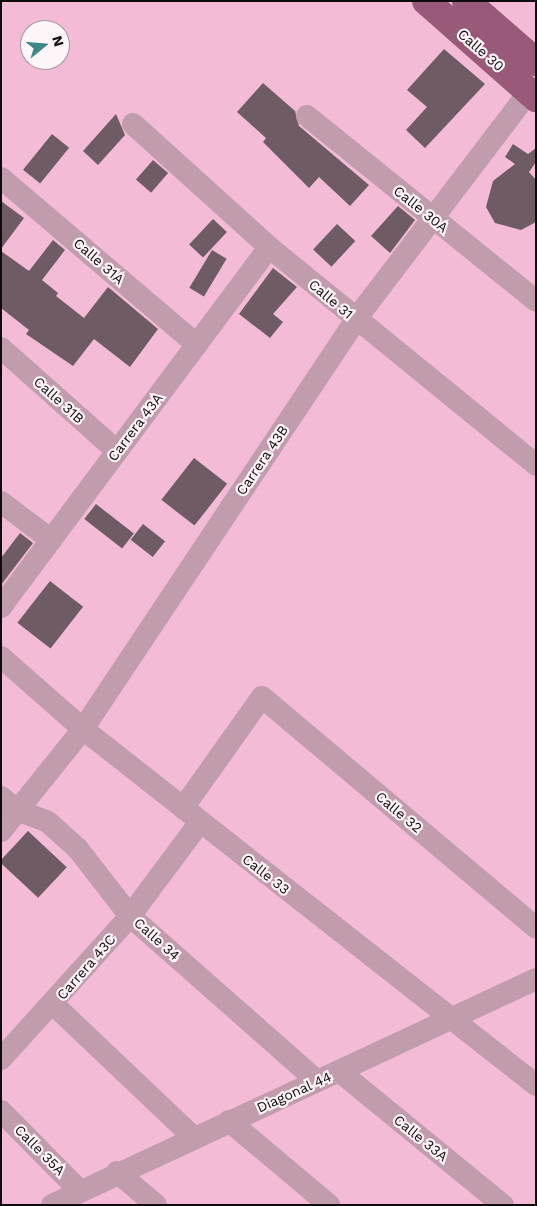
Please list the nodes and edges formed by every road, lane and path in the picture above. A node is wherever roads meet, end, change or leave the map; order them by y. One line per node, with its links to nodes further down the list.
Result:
1 (426, 1): 4 (main road, Calle 30)
2 (466, 1): 3 (main road, Calle 30)
3 (536, 62)
4 (532, 95): 8 (street, Carrera 43B)
5 (307, 116): 8 (street, Calle 30A)
6 (133, 124): 9 (street, Calle 31)
7 (1, 178): 12 (street, Calle 31A)
8 (433, 220): 10 (street, Calle 30A); 11 (street, Carrera 43B)
9 (269, 247): 11 (street, Calle 31); 12 (street, Carrera 43A)
10 (536, 302)
11 (356, 319): 15 (street, Calle 31); 21 (street, Carrera 43B)
12 (197, 345): 14 (street, Carrera 43A)
13 (1, 348): 14 (street, Calle 31B)
14 (117, 451): 17 (street, Carrera 43A)
15 (536, 465)
16 (1, 502): 17 (street)
17 (51, 540): 18 (street, Carrera 43A)
18 (1, 607)
19 (1, 657): 21 (street, Calle 33)
20 (262, 697): 23 (street, Carrera 43C); 26 (street, Calle 32)
21 (83, 729): 22 (street, Carrera 43B); 23 (street, Calle 33)
22 (9, 803): 24 (street, Carrera 43B); 25 (street, Calle 34)
23 (192, 815): 25 (street, Carrera 43C); 29 (street, Calle 33)
24 (1, 831)
25 (130, 916): 28 (street, Carrera 43C); 32 (street, Calle 34)
26 (536, 928)
27 (536, 979): 29 (street, Diagonal 44)
28 (53, 1004): 30 (street, Carrera 43C); 36 (street)
29 (450, 1020): 31 (street, Diagonal 44); 33 (street, Calle 33)
30 (1, 1059)
31 (339, 1072): 32 (street, Diagonal 44); 42 (street, Calle 33A)
32 (317, 1081): 35 (street, Diagonal 44)
33 (536, 1085)
34 (1, 1111): 38 (street, Calle 35A)
35 (229, 1121): 36 (street, Diagonal 44); 41 (street)
36 (194, 1138): 37 (street, Diagonal 44)
37 (118, 1172): 38 (street, Diagonal 44); 40 (street)
38 (79, 1190): 39 (street, Diagonal 44)
39 (52, 1205)
40 (156, 1205)
41 (329, 1205)
42 (503, 1205)

